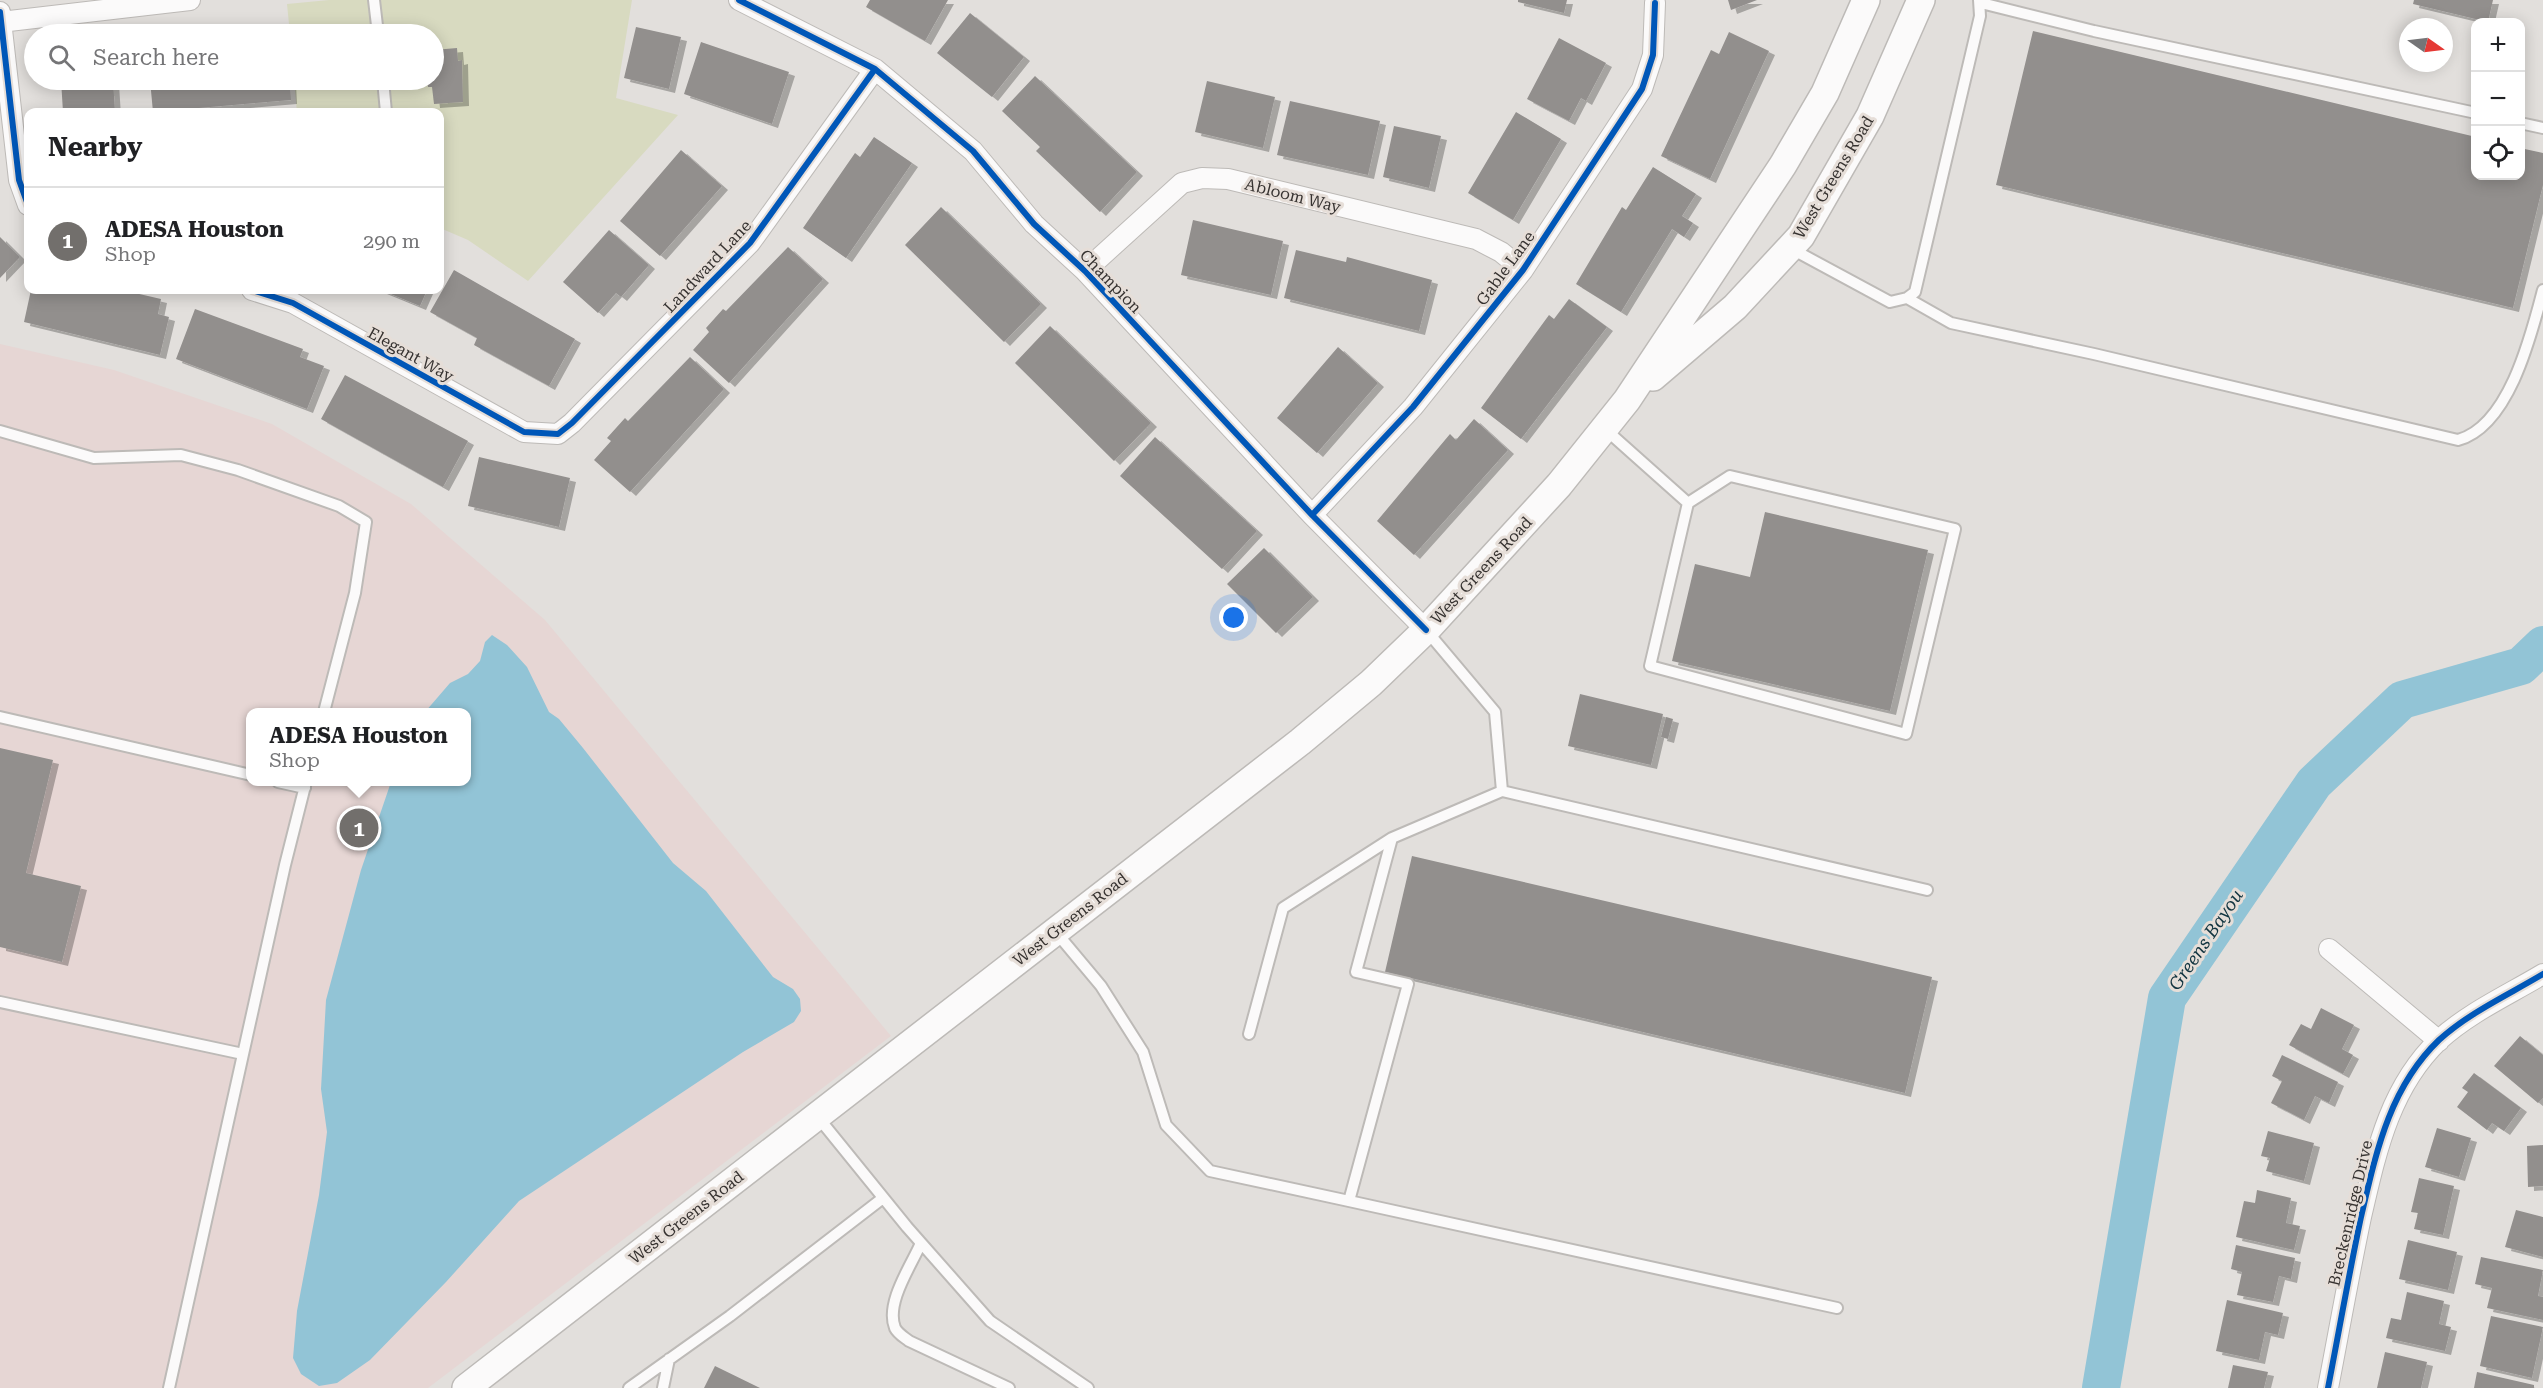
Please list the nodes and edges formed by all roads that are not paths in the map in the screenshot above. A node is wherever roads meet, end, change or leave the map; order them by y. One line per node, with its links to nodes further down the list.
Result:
1 (190, 0): 8 (street)
2 (374, 0): 9 (lane)
3 (1866, 0): 23 (main road, West Greens Road)
4 (1921, 0): 17 (main road, West Greens Road)
5 (744, 1): 10 (street, Champion)
6 (1980, 2): 13 (lane); 22 (lane)
7 (1655, 3): 18 (street, Gable Lane)
8 (1, 19): 16 (street)
9 (377, 24)
10 (875, 69): 19 (street, Champion); 26 (street, Landward Lane)
11 (384, 90): 12 (lane)
12 (386, 108)
13 (2471, 112)
14 (2525, 124): 15 (lane)
15 (2543, 128)
16 (24, 192)
17 (1790, 248): 22 (lane); 23 (main road, West Greens Road)
18 (1523, 270): 19 (street, Abloom Way); 28 (street, Gable Lane)
19 (1085, 271): 28 (street, Champion)
20 (2543, 290): 22 (lane)
21 (265, 294): 26 (street, Elegant Way)
22 (1906, 298)
23 (1627, 400): 24 (main road, West Greens Road)
24 (1605, 428): 27 (lane); 29 (main road, West Greens Road)
25 (0, 431): 30 (lane)
26 (558, 434)
27 (1688, 503): 27 (lane)
28 (1312, 514): 29 (street, Champion)
29 (1426, 630): 34 (lane); 37 (main road, West Greens Road)
30 (325, 708)
31 (0, 717): 32 (lane)
32 (246, 774)
33 (306, 786): 43 (lane)
34 (1502, 791): 35 (lane); 36 (lane)
35 (1392, 838): 41 (lane); 46 (lane)
36 (1927, 890)
37 (1055, 931): 44 (main road, West Greens Road); 46 (lane)
38 (2329, 949): 42 (street)
39 (2543, 974): 42 (street, Breckenridge Drive)
40 (0, 1002): 43 (lane)
41 (1249, 1034)
42 (2439, 1041): 56 (street, Breckenridge Drive)
43 (243, 1054): 51 (lane)
44 (817, 1115): 45 (lane); 50 (main road, West Greens Road)
45 (884, 1198): 47 (lane); 49 (lane)
46 (1349, 1201): 48 (lane)
47 (921, 1243): 54 (lane); 55 (lane)
48 (1837, 1308)
49 (669, 1359): 52 (lane); 53 (lane)
50 (479, 1381)
51 (169, 1388)
52 (629, 1388)
53 (663, 1388)
54 (1009, 1388)
55 (1088, 1388)
56 (2328, 1388)

